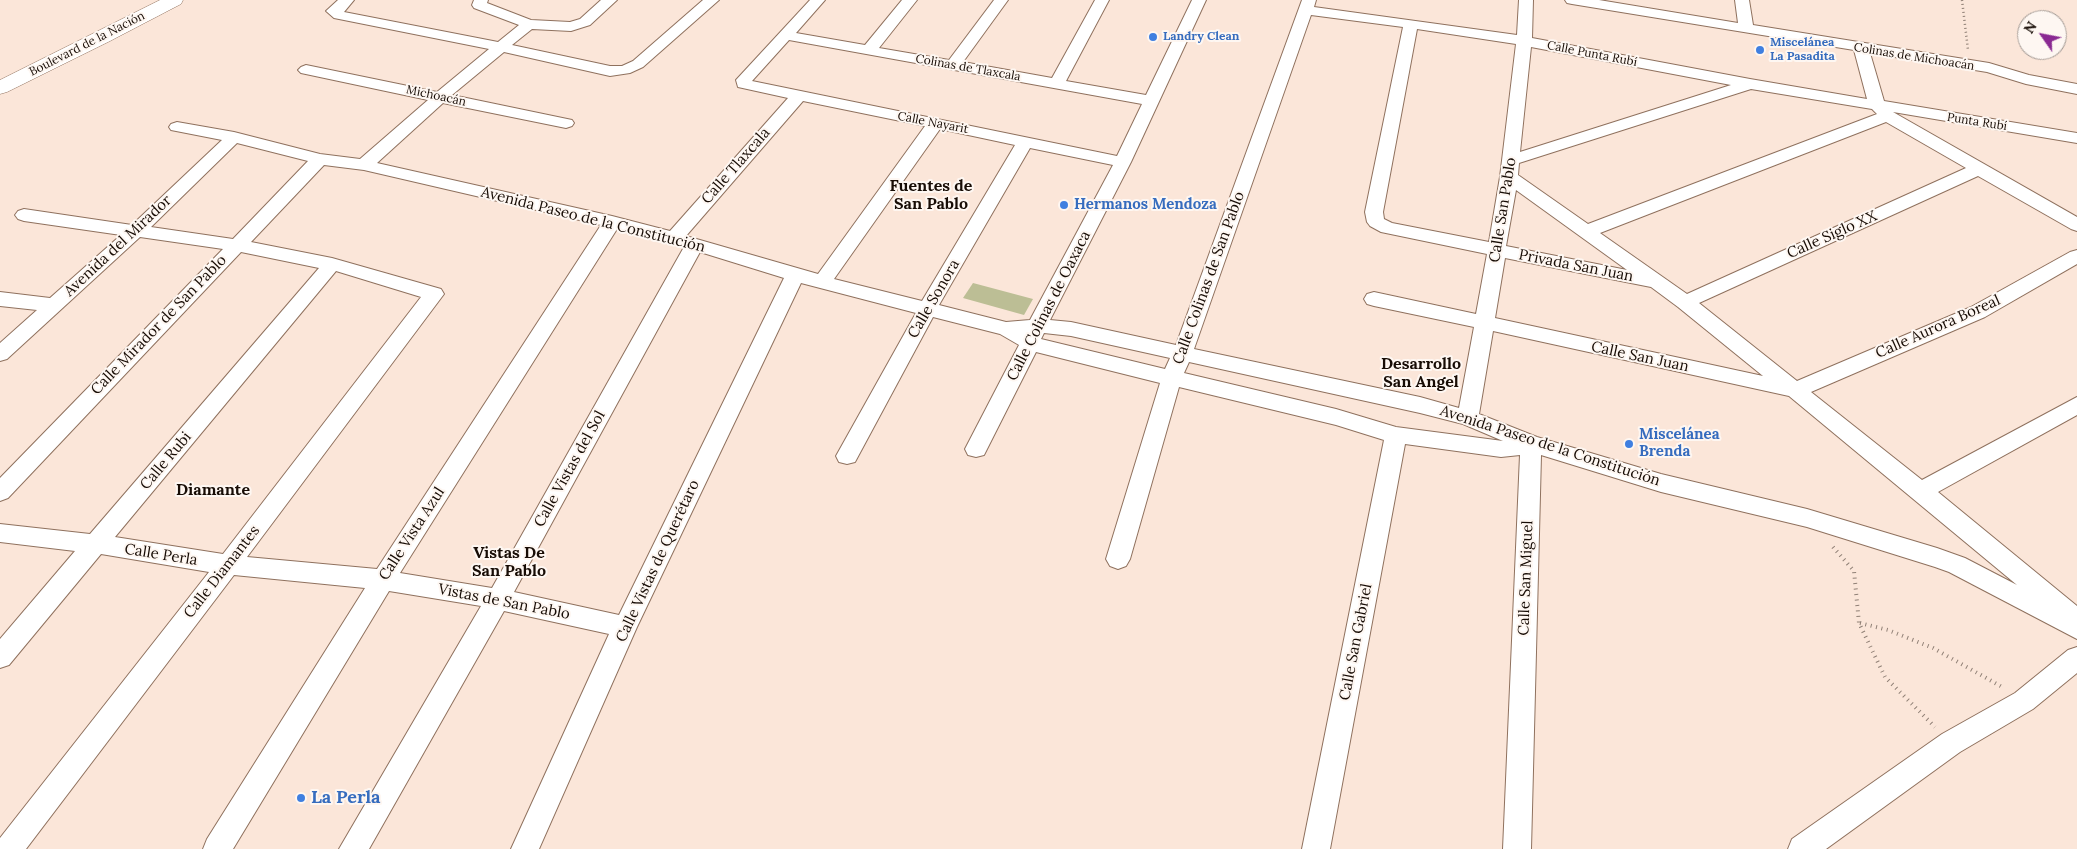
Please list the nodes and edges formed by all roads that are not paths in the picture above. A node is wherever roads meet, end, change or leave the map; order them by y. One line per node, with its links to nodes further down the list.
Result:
1 (144, 0): 28 (main road, Boulevard de la Nación)
2 (174, 0): 31 (main road, Boulevard de la Nación)
3 (347, 0): 23 (street)
4 (481, 0): 17 (street)
5 (512, 0): 17 (street)
6 (610, 0): 18 (street)
7 (712, 0): 23 (street)
8 (818, 0): 21 (street)
9 (910, 0): 25 (street)
10 (1001, 0): 26 (street)
11 (1102, 0): 29 (street)
12 (1199, 0): 35 (street, Calle Colinas de Oaxaca)
13 (1526, 0): 22 (street, Calle San Pablo)
14 (1572, 0): 20 (street, Colinas de Michoacán)
15 (1742, 0): 20 (street)
16 (1307, 5): 19 (street, Calle Punta Rubí); 68 (street, Calle Colinas de San Pablo)
17 (495, 13): 18 (street)
18 (529, 24): 23 (street)
19 (1412, 24): 22 (street, Calle Punta Rubí); 55 (street, Privada San Juan)
20 (1746, 28): 24 (street, Colinas de Michoacán)
21 (784, 36): 25 (street, Colinas de Tlaxcala); 33 (street, Calle Nayarit)
22 (1524, 41): 30 (street, Calle Punta Rubí); 46 (street, Calle San Pablo)
23 (500, 46): 34 (street)
24 (1861, 49): 32 (street, Colinas de Michoacán); 36 (street)
25 (870, 50): 26 (street, Colinas de Tlaxcala)
26 (953, 65): 29 (street, Colinas de Tlaxcala)
27 (306, 70): 34 (street, Michoacán)
28 (0, 71)
29 (1057, 83): 35 (street, Colinas de Tlaxcala)
30 (1750, 84): 36 (street, Calle Punta Rubí); 46 (street)
31 (0, 88)
32 (2077, 89)
33 (799, 95): 38 (street, Calle Nayarit); 53 (street, Calle Tlaxcala)
34 (440, 97): 37 (street, Michoacán); 45 (street)
35 (1151, 101): 44 (street, Calle Colinas de Oaxaca)
36 (1882, 111): 41 (street, Punta Rubí); 47 (street); 51 (street)
37 (566, 123)
38 (936, 123): 42 (street, Calle Nayarit); 59 (street)
39 (178, 127): 40 (street, Avenida Paseo de la Constitución)
40 (234, 137): 43 (street, Avenida Paseo de la Constitución); 52 (street, Avenida del Mirador)
41 (2077, 138)
42 (1024, 143): 44 (street, Calle Nayarit); 65 (street, Calle Sonora)
43 (320, 159): 45 (street, Avenida Paseo de la Constitución); 54 (street, Calle Mirador de San Pablo)
44 (1123, 162): 67 (street, Calle Colinas de Oaxaca)
45 (364, 165): 49 (street, Avenida Paseo de la Constitución)
46 (1510, 168): 51 (street); 55 (street, Calle San Pablo)
47 (1978, 169): 50 (street); 63 (street, Calle Siglo XX)
48 (24, 215): 52 (street)
49 (612, 222): 53 (street, Avenida Paseo de la Constitución); 84 (street, Calle Vista Azul)
50 (2077, 225)
51 (1587, 231): 60 (street)
52 (135, 232): 54 (street); 64 (street, Avenida del Mirador)
53 (684, 241): 58 (street, Avenida Paseo de la Constitución); 85 (street, Calle Vistas del Sol)
54 (235, 245): 57 (street); 79 (street, Calle Mirador de San Pablo)
55 (1496, 251): 60 (street, Privada San Juan); 66 (street, Calle San Pablo)
56 (2077, 256): 71 (street, Calle Aurora Boreal)
57 (332, 264): 81 (street, Calle Rubi); 83 (street, Calle Diamantes)
58 (795, 275): 59 (street, Avenida Paseo de la Constitución); 87 (street, Calle Vistas de Querétaro)
59 (823, 281): 65 (street, Avenida Paseo de la Constitución)
60 (1659, 282): 63 (street)
61 (0, 299): 64 (street)
62 (1374, 299): 66 (street)
63 (1685, 302): 71 (street)
64 (54, 305): 69 (street, Avenida del Mirador)
65 (928, 308): 67 (street, Avenida Paseo de la Constitución); 77 (street, Calle Sonora)
66 (1486, 324): 71 (street, Calle San Juan); 73 (street, Calle San Pablo)
67 (1034, 335): 68 (street, Avenida Paseo de la Constitución); 70 (street); 76 (street, Calle Colinas de Oaxaca)
68 (1183, 352): 70 (street, Calle Colinas de San Pablo); 73 (street, Avenida Paseo de la Constitución)
69 (0, 354)
70 (1172, 378): 74 (street); 82 (street, Calle Colinas de San Pablo)
71 (1794, 390): 78 (street)
72 (2077, 405): 78 (street)
73 (1468, 418): 75 (street, Avenida Paseo de la Constitución)
74 (1396, 435): 75 (street); 95 (street, Calle San Gabriel)
75 (1531, 443): 88 (street, Avenida Paseo de la Constitución); 96 (street, Calle San Miguel)
76 (976, 449)
77 (847, 456)
78 (1921, 491): 86 (street)
79 (0, 492)
80 (0, 533): 81 (street, Calle Perla)
81 (96, 544): 83 (street, Calle Perla); 89 (street, Calle Rubi)
82 (1118, 560)
83 (228, 565): 84 (street, Calle Perla); 91 (street, Calle Diamantes)
84 (383, 580): 85 (street, Vistas de San Pablo); 92 (street, Calle Vista Azul)
85 (498, 599): 87 (street, Vistas de San Pablo); 93 (street, Calle Vistas del Sol)
86 (2077, 621)
87 (625, 627): 94 (street, Calle Vistas de Querétaro)
88 (2077, 628)
89 (0, 657)
90 (2077, 658): 97 (street)
91 (9, 849)
92 (216, 849)
93 (353, 849)
94 (526, 849)
95 (1316, 849)
96 (1517, 849)
97 (1802, 849)

